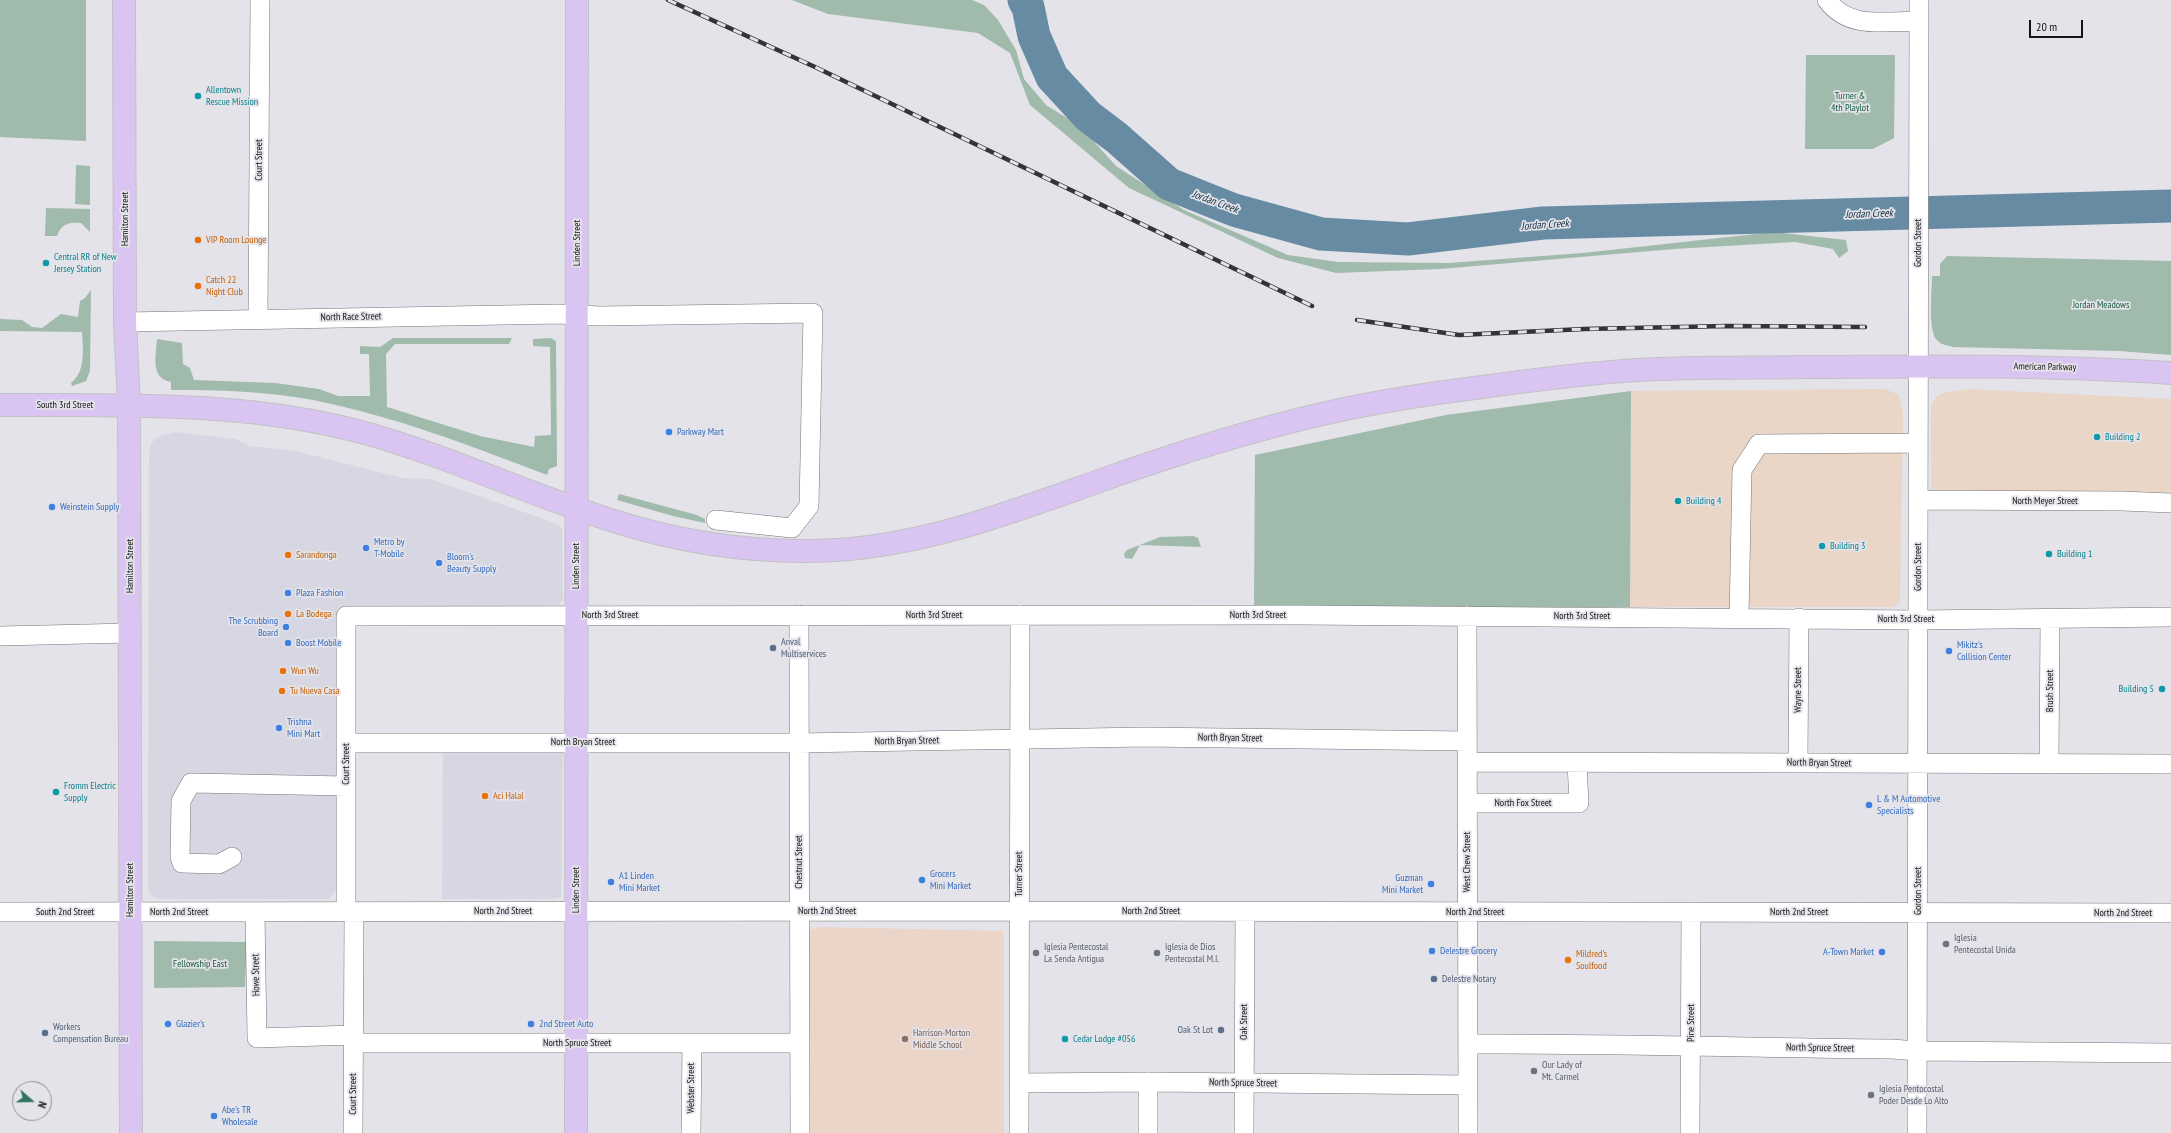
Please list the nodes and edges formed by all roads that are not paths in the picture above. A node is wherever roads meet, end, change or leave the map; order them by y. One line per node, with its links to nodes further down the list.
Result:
1 (124, 0): 9 (main road, Hamilton Street)
2 (260, 0): 8 (street, Court Street)
3 (577, 0): 7 (main road, Linden Street)
4 (1827, 0): 6 (street)
5 (1918, 0): 6 (street, Gordon Street)
6 (1918, 21): 10 (street, Gordon Street)
7 (578, 315): 8 (street, North Race Street); 17 (main road, Linden Street); 18 (street, North Race Street)
8 (258, 319): 9 (street, North Race Street)
9 (125, 322): 13 (main road, Hamilton Street)
10 (1918, 366): 11 (main road, American Parkway); 14 (street, Gordon Street); 17 (main road, American Parkway)
11 (2171, 373)
12 (0, 405): 13 (main road, South 3rd Street)
13 (129, 405): 17 (main road, South 3rd Street); 29 (main road, Hamilton Street)
14 (1918, 443): 15 (street, Gordon Street); 24 (street)
15 (1918, 500): 16 (street, North Meyer Street); 28 (street, Gordon Street)
16 (2171, 503)
17 (576, 509): 19 (main road, Linden Street)
18 (716, 520)
19 (577, 615): 20 (street, North 3rd Street); 22 (street, North 3rd Street); 34 (main road, Linden Street)
20 (800, 615): 21 (street, North 3rd Street); 35 (street, Chestnut Street)
21 (1020, 615): 23 (street, North 3rd Street); 31 (street, Turner Street)
22 (346, 616): 33 (street, Court Street)
23 (1467, 616): 24 (street, North 3rd Street); 32 (street, West Chew Street)
24 (1739, 617): 26 (street, North 3rd Street)
25 (2171, 617): 27 (street, North 3rd Street)
26 (1799, 618): 28 (street, North 3rd Street); 38 (street, Wayne Street)
27 (2050, 618): 28 (street, North 3rd Street); 40 (street, Brush Street)
28 (1918, 620): 39 (street, Gordon Street)
29 (130, 633): 30 (street); 50 (main road, Hamilton Street)
30 (0, 636)
31 (1019, 739): 32 (street, North Bryan Street); 35 (street, North Bryan Street); 47 (street, Turner Street)
32 (1467, 741): 36 (street, West Chew Street)
33 (346, 742): 34 (street, North Bryan Street); 42 (street, Court Street)
34 (576, 742): 35 (street, North Bryan Street); 45 (main road, Linden Street)
35 (799, 743): 46 (street, Chestnut Street)
36 (1467, 762): 37 (street, North Bryan Street); 43 (street, West Chew Street)
37 (1577, 763): 38 (street, North Bryan Street); 43 (street, North Fox Street)
38 (1798, 763): 39 (street, North Bryan Street)
39 (1918, 764): 40 (street, North Bryan Street); 55 (street, Gordon Street)
40 (2049, 764): 41 (street, North Bryan Street)
41 (2171, 764)
42 (346, 786): 44 (street); 52 (street, Court Street)
43 (1467, 803): 53 (street, West Chew Street)
44 (232, 856)
45 (576, 911): 46 (street, North 2nd Street); 52 (street, North 2nd Street); 59 (main road, Linden Street)
46 (799, 911): 47 (street, North 2nd Street); 61 (street, Chestnut Street)
47 (1019, 911): 48 (street, North 2nd Street); 67 (street, Turner Street)
48 (1245, 911): 53 (street, North 2nd Street); 68 (street, Oak Street)
49 (0, 912): 50 (street, South 2nd Street)
50 (130, 912): 51 (street, North 2nd Street); 70 (main road, Hamilton Street)
51 (255, 912): 52 (street, North 2nd Street); 57 (street, Howe Street)
52 (350, 912): 58 (street, Court Street)
53 (1468, 912): 54 (street, North 2nd Street); 62 (street, West Chew Street)
54 (1691, 912): 55 (street, North 2nd Street); 63 (street, Pine Street)
55 (1918, 912): 56 (street, North 2nd Street); 64 (street, Gordon Street)
56 (2171, 913)
57 (257, 1038): 58 (street, North Spruce Street)
58 (354, 1039): 59 (street, North Spruce Street); 71 (street, Court Street)
59 (576, 1043): 60 (street, North Spruce Street); 72 (main road, Linden Street)
60 (692, 1043): 61 (street, North Spruce Street); 73 (street, Webster Street)
61 (800, 1043): 74 (street, Chestnut Street)
62 (1468, 1044): 63 (street, North Spruce Street); 69 (street, West Chew Street)
63 (1690, 1047): 64 (street, North Spruce Street); 79 (street, Pine Street)
64 (1917, 1052): 65 (street, North Spruce Street); 80 (street, Gordon Street)
65 (2171, 1053)
66 (1148, 1082): 67 (street, North Spruce Street); 68 (street, North Spruce Street); 76 (street)
67 (1019, 1083): 75 (street, Turner Street)
68 (1244, 1083): 69 (street, North Spruce Street); 77 (street, Oak Street)
69 (1468, 1085): 78 (street, West Chew Street)
70 (131, 1133)
71 (353, 1133)
72 (576, 1133)
73 (691, 1133)
74 (800, 1133)
75 (1019, 1133)
76 (1148, 1133)
77 (1244, 1133)
78 (1468, 1133)
79 (1690, 1133)
80 (1917, 1133)

